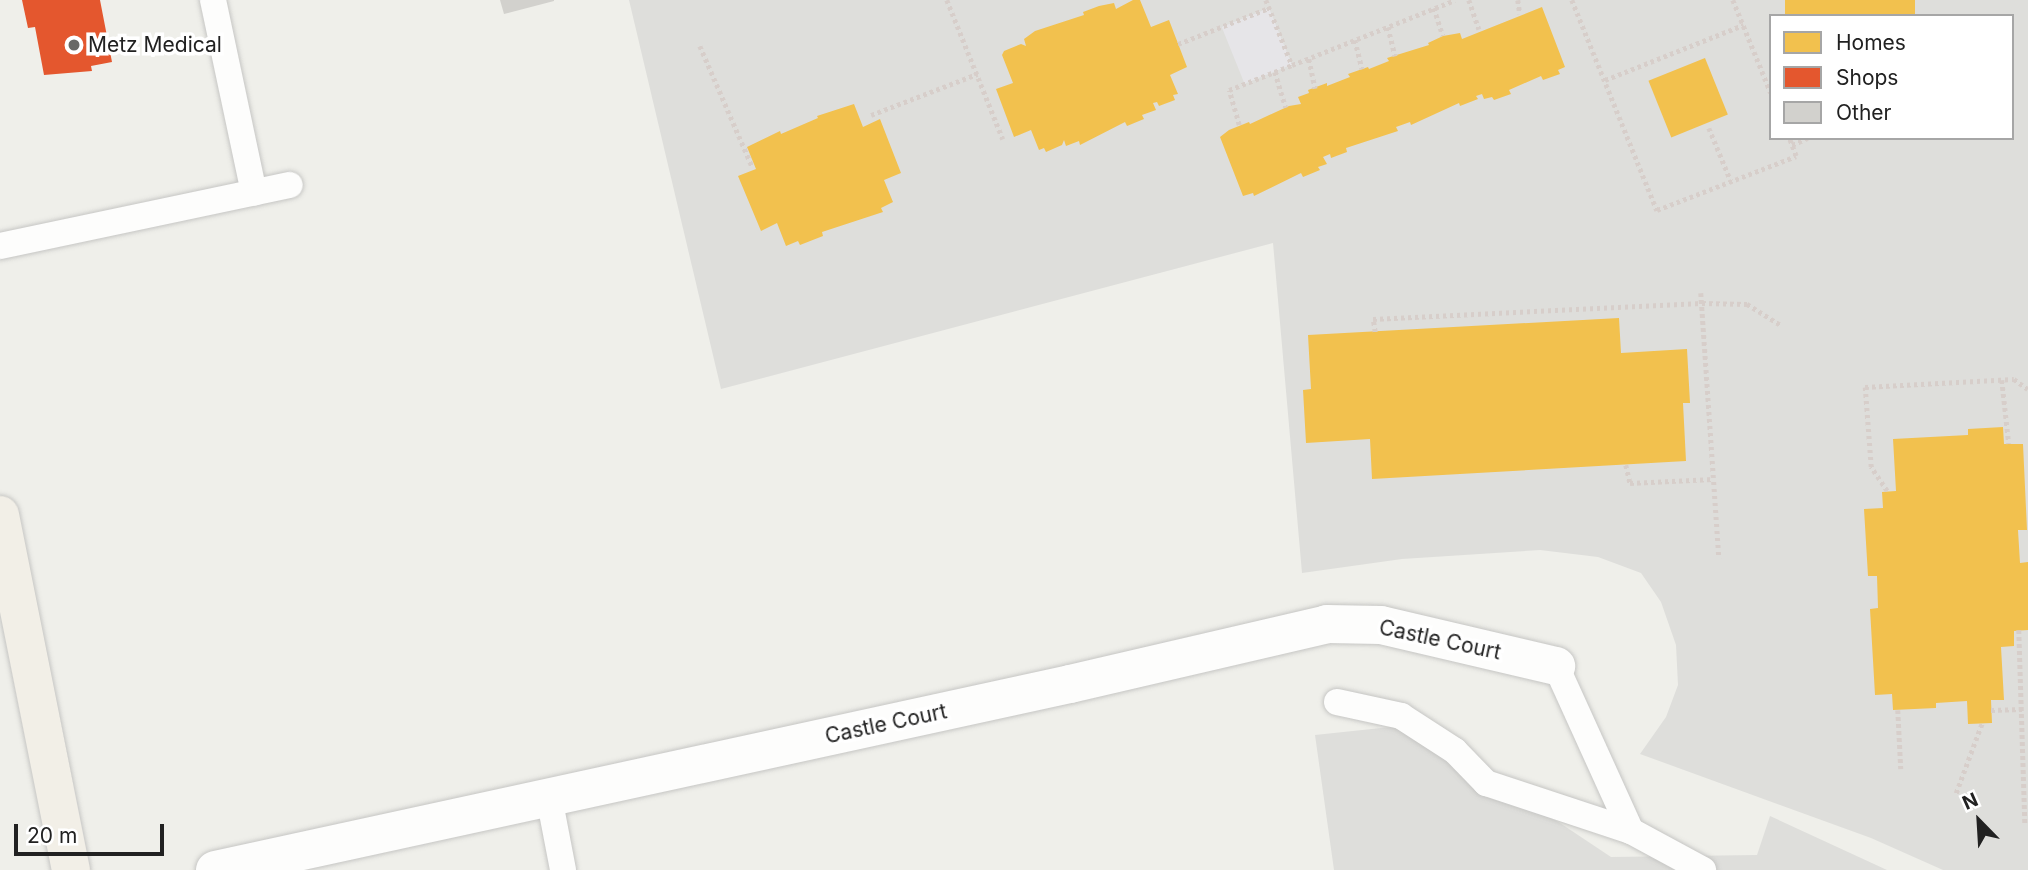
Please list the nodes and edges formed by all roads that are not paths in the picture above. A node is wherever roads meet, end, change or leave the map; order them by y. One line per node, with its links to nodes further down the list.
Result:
1 (213, 0): 3 (lane)
2 (290, 185): 3 (lane)
3 (254, 193): 4 (lane)
4 (0, 246)
5 (0, 515): 10 (main road)
6 (1556, 666): 8 (street, Castle Court); 9 (lane)
7 (1337, 702): 9 (lane)
8 (549, 797): 11 (street, Castle Court); 12 (lane)
9 (1631, 831): 13 (lane)
10 (71, 870)
11 (215, 870)
12 (563, 870)
13 (1703, 870)

